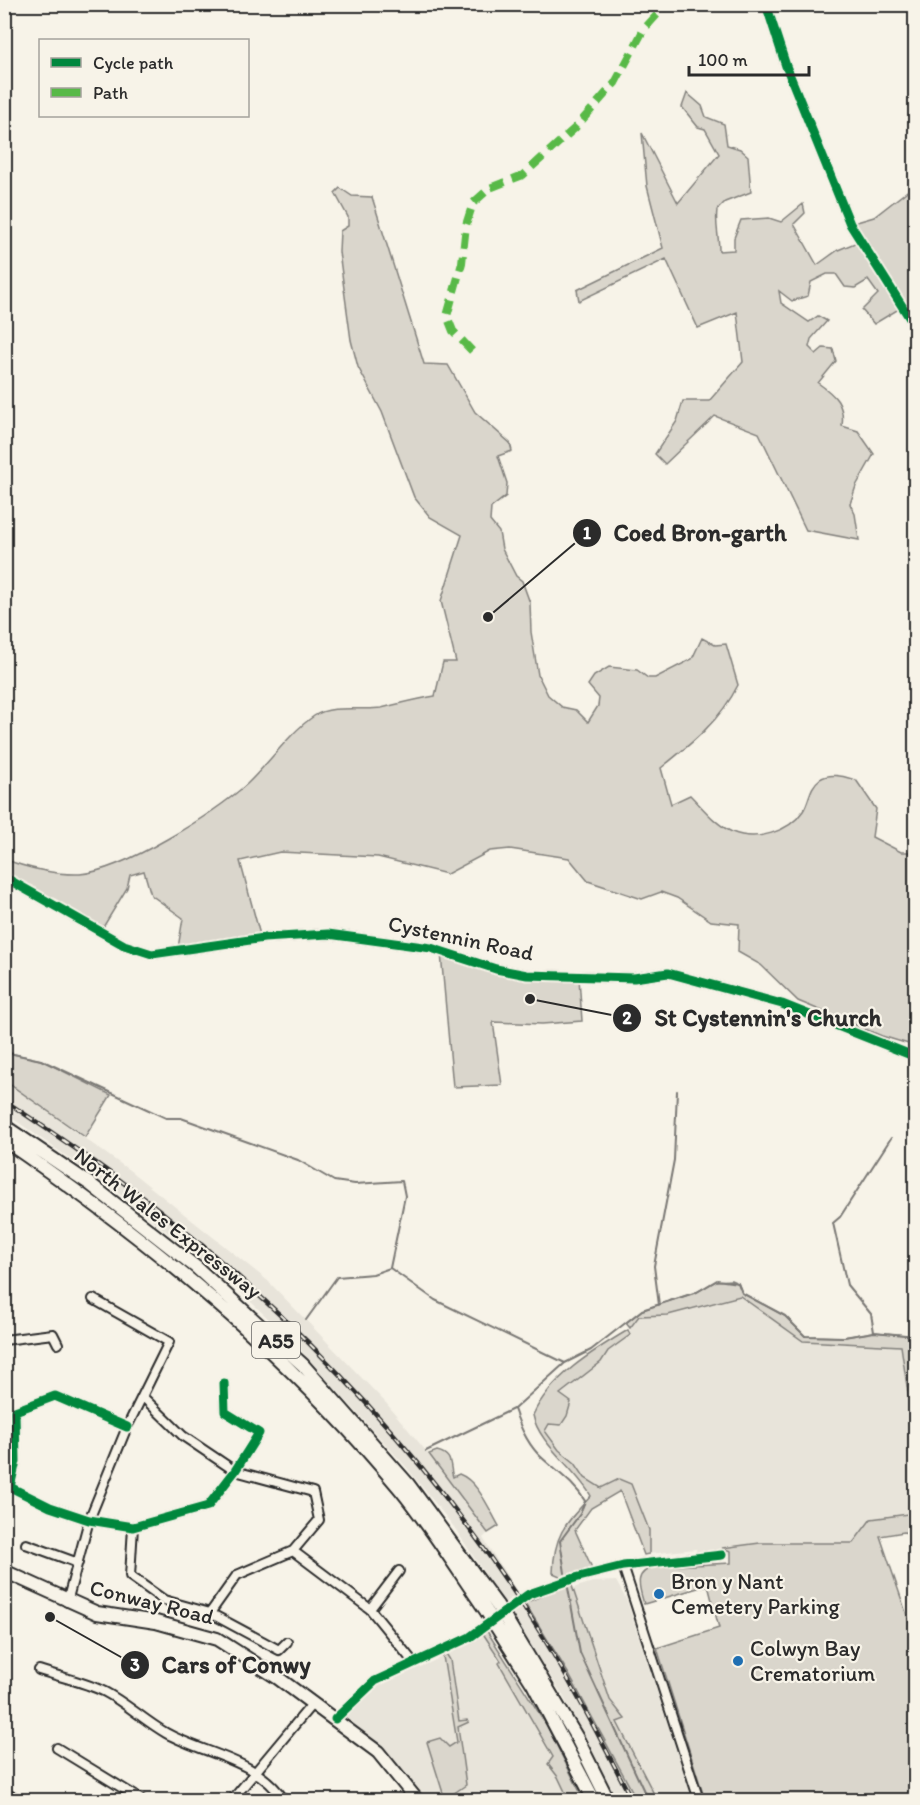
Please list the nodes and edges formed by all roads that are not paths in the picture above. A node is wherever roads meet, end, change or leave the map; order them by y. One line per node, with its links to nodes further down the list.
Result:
1 (766, 4): 2 (street)
2 (915, 328)
3 (4, 877): 4 (street, Cystennin Road)
4 (915, 1057)
5 (4, 1126): 25 (main road, North Wales Expressway / A55)
6 (4, 1140): 25 (main road, North Wales Expressway / A55)
7 (93, 1299): 11 (street)
8 (4, 1340): 9 (street)
9 (58, 1344)
10 (224, 1383): 13 (street)
11 (143, 1397): 12 (street); 13 (street)
12 (127, 1427): 14 (street); 14 (street)
13 (235, 1471): 15 (street); 17 (street)
14 (89, 1520): 15 (street); 19 (street)
15 (133, 1527): 26 (street)
16 (26, 1544): 19 (street)
17 (293, 1551): 24 (street); 26 (street)
18 (722, 1555): 20 (street)
19 (78, 1563): 23 (street)
20 (623, 1566): 29 (street); 43 (street)
21 (399, 1570): 24 (street)
22 (4, 1571): 23 (main road, Conway Road)
23 (67, 1602): 31 (main road, Conway Road)
24 (370, 1609): 29 (street)
25 (492, 1609): 27 (main road, North Wales Expressway / A55, bridge)
26 (210, 1613): 28 (street)
27 (501, 1622): 41 (main road, North Wales Expressway / A55); 42 (main road, North Wales Expressway / A55)
28 (287, 1642)
29 (414, 1663): 32 (street)
30 (39, 1670): 34 (street)
31 (313, 1703): 32 (main road, Conway Road); 34 (street)
32 (335, 1719): 40 (main road, Conway Road)
33 (57, 1748): 37 (street)
34 (256, 1772): 38 (street); 39 (street)
35 (4, 1792): 36 (street)
36 (20, 1800)
37 (142, 1800)
38 (232, 1800)
39 (284, 1800)
40 (417, 1800)
41 (594, 1800)
42 (608, 1800)
43 (699, 1800)

